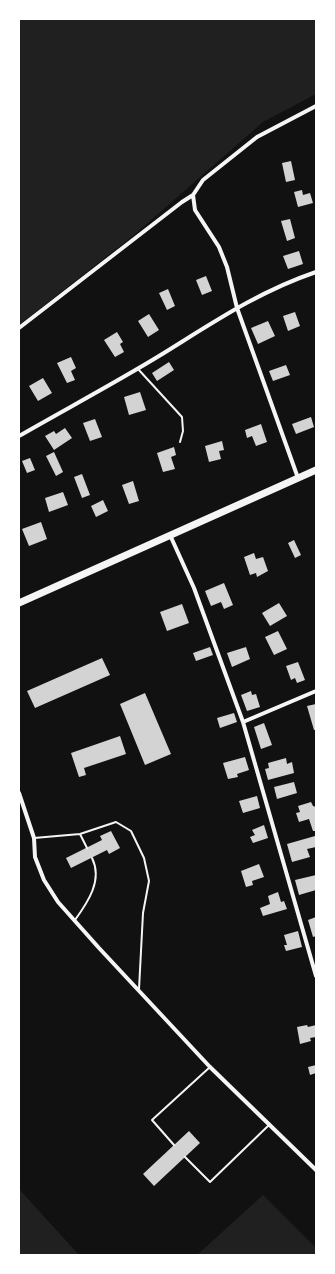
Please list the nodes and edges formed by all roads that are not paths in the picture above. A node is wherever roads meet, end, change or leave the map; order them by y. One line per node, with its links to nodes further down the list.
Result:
1 (316, 106): 2 (street)
2 (193, 195): 4 (street); 5 (street)
3 (316, 272): 4 (street)
4 (237, 308): 6 (street); 10 (street)
5 (19, 328)
6 (138, 369): 7 (street); 8 (lane)
7 (19, 436)
8 (180, 442)
9 (316, 470): 10 (main road)
10 (298, 478): 11 (main road)
11 (170, 535): 12 (main road); 14 (street)
12 (19, 603)
13 (316, 691): 14 (street)
14 (243, 722): 21 (street)
15 (19, 793): 17 (street)
16 (80, 834): 17 (lane); 18 (lane); 22 (lane)
17 (34, 838): 20 (street)
18 (87, 848)
19 (92, 858): 20 (lane)
20 (74, 921): 22 (street)
21 (316, 976)
22 (139, 990): 23 (street)
23 (210, 1067): 24 (street); 25 (lane)
24 (269, 1125): 26 (lane); 27 (street)
25 (174, 1145)
26 (185, 1157)
27 (316, 1170)

